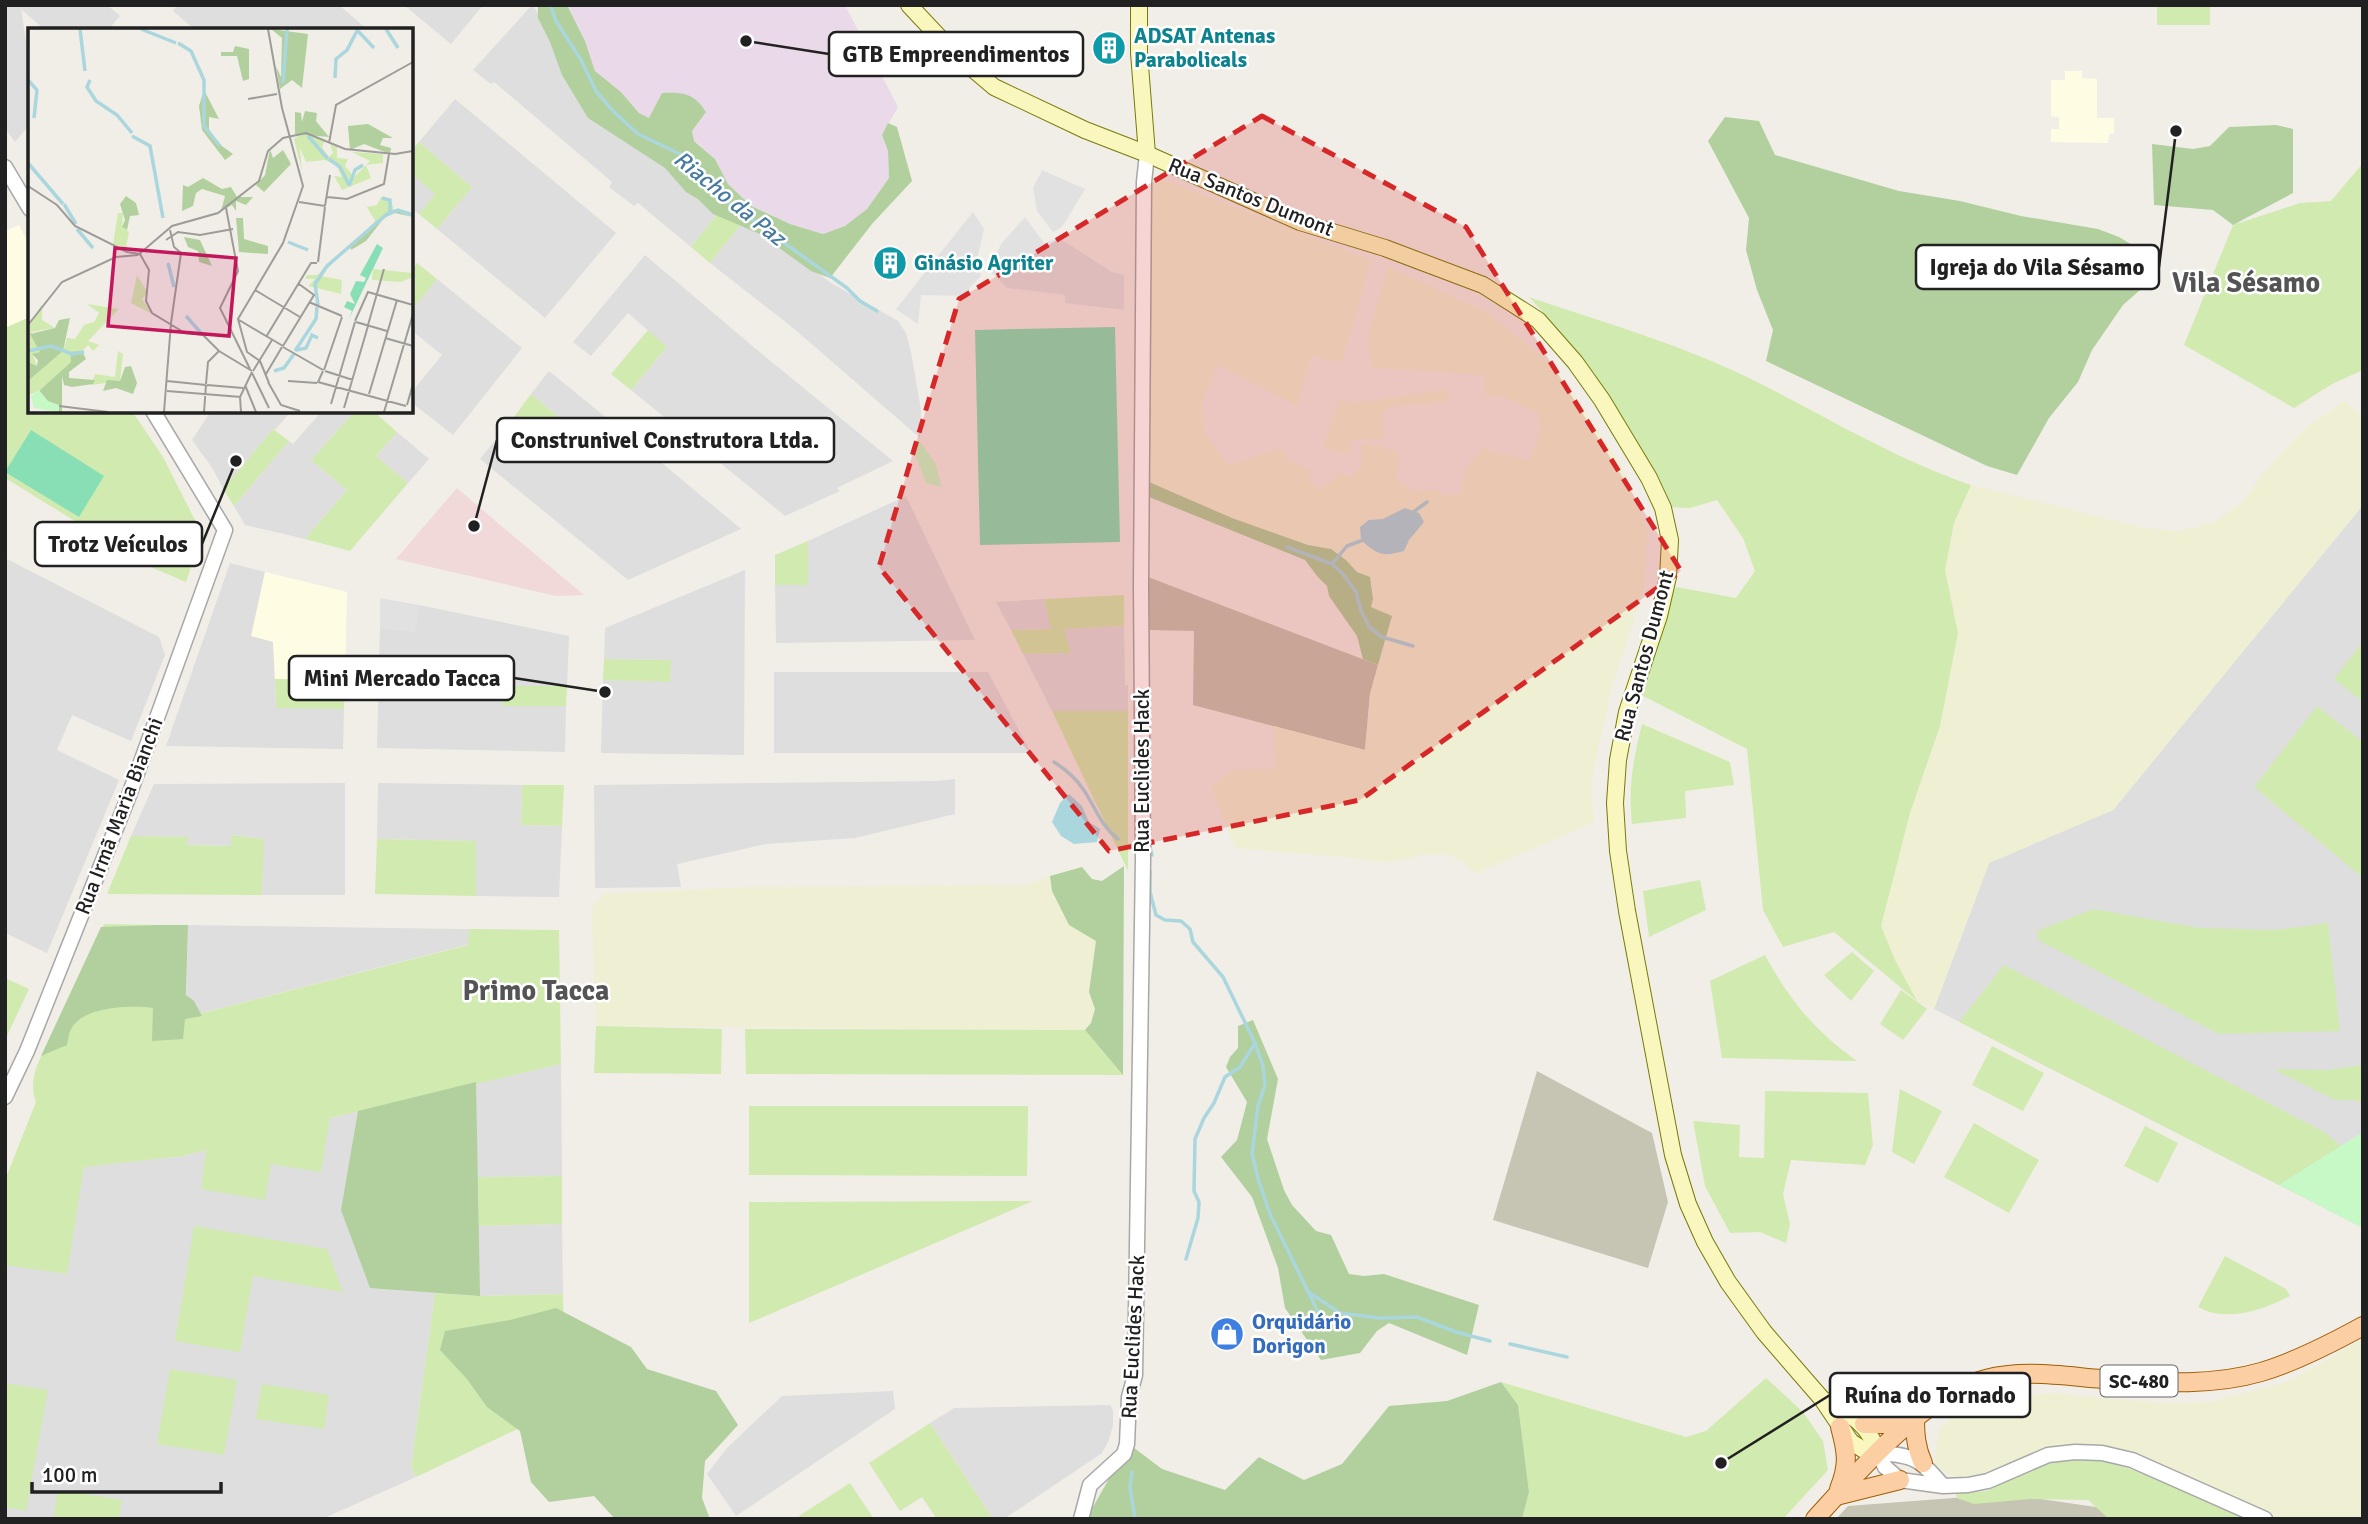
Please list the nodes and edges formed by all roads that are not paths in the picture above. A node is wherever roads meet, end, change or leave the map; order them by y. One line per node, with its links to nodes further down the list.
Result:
1 (909, 5): 3 (main road, Rua Santos Dumont)
2 (1139, 5): 3 (main road, Rua Euclides Hack)
3 (1147, 154): 9 (main road, Rua Santos Dumont); 18 (street, Rua Euclides Hack)
4 (5, 166): 5 (street)
5 (28, 206)
6 (154, 413): 7 (street, Rua Irmã Maria Bianchi)
7 (5, 1097)
8 (2363, 1326): 10 (main road, SC-480)
9 (1822, 1399): 11 (main road, Rua Santos Dumont); 12 (main road, Rua Santos Dumont)
10 (1915, 1418): 11 (main road); 13 (main road, SC-480); 14 (main road)
11 (1864, 1424): 13 (main road)
12 (1840, 1427): 13 (main road, Rua Santos Dumont); 17 (main road)
13 (1878, 1453): 14 (street); 15 (street); 17 (main road, SC-480)
14 (1923, 1463): 16 (street)
15 (1900, 1480): 16 (street); 17 (main road)
16 (1943, 1486): 20 (street)
17 (1836, 1496): 19 (main road, SC-480)
18 (1081, 1519)
19 (1815, 1519)
20 (2265, 1519)

